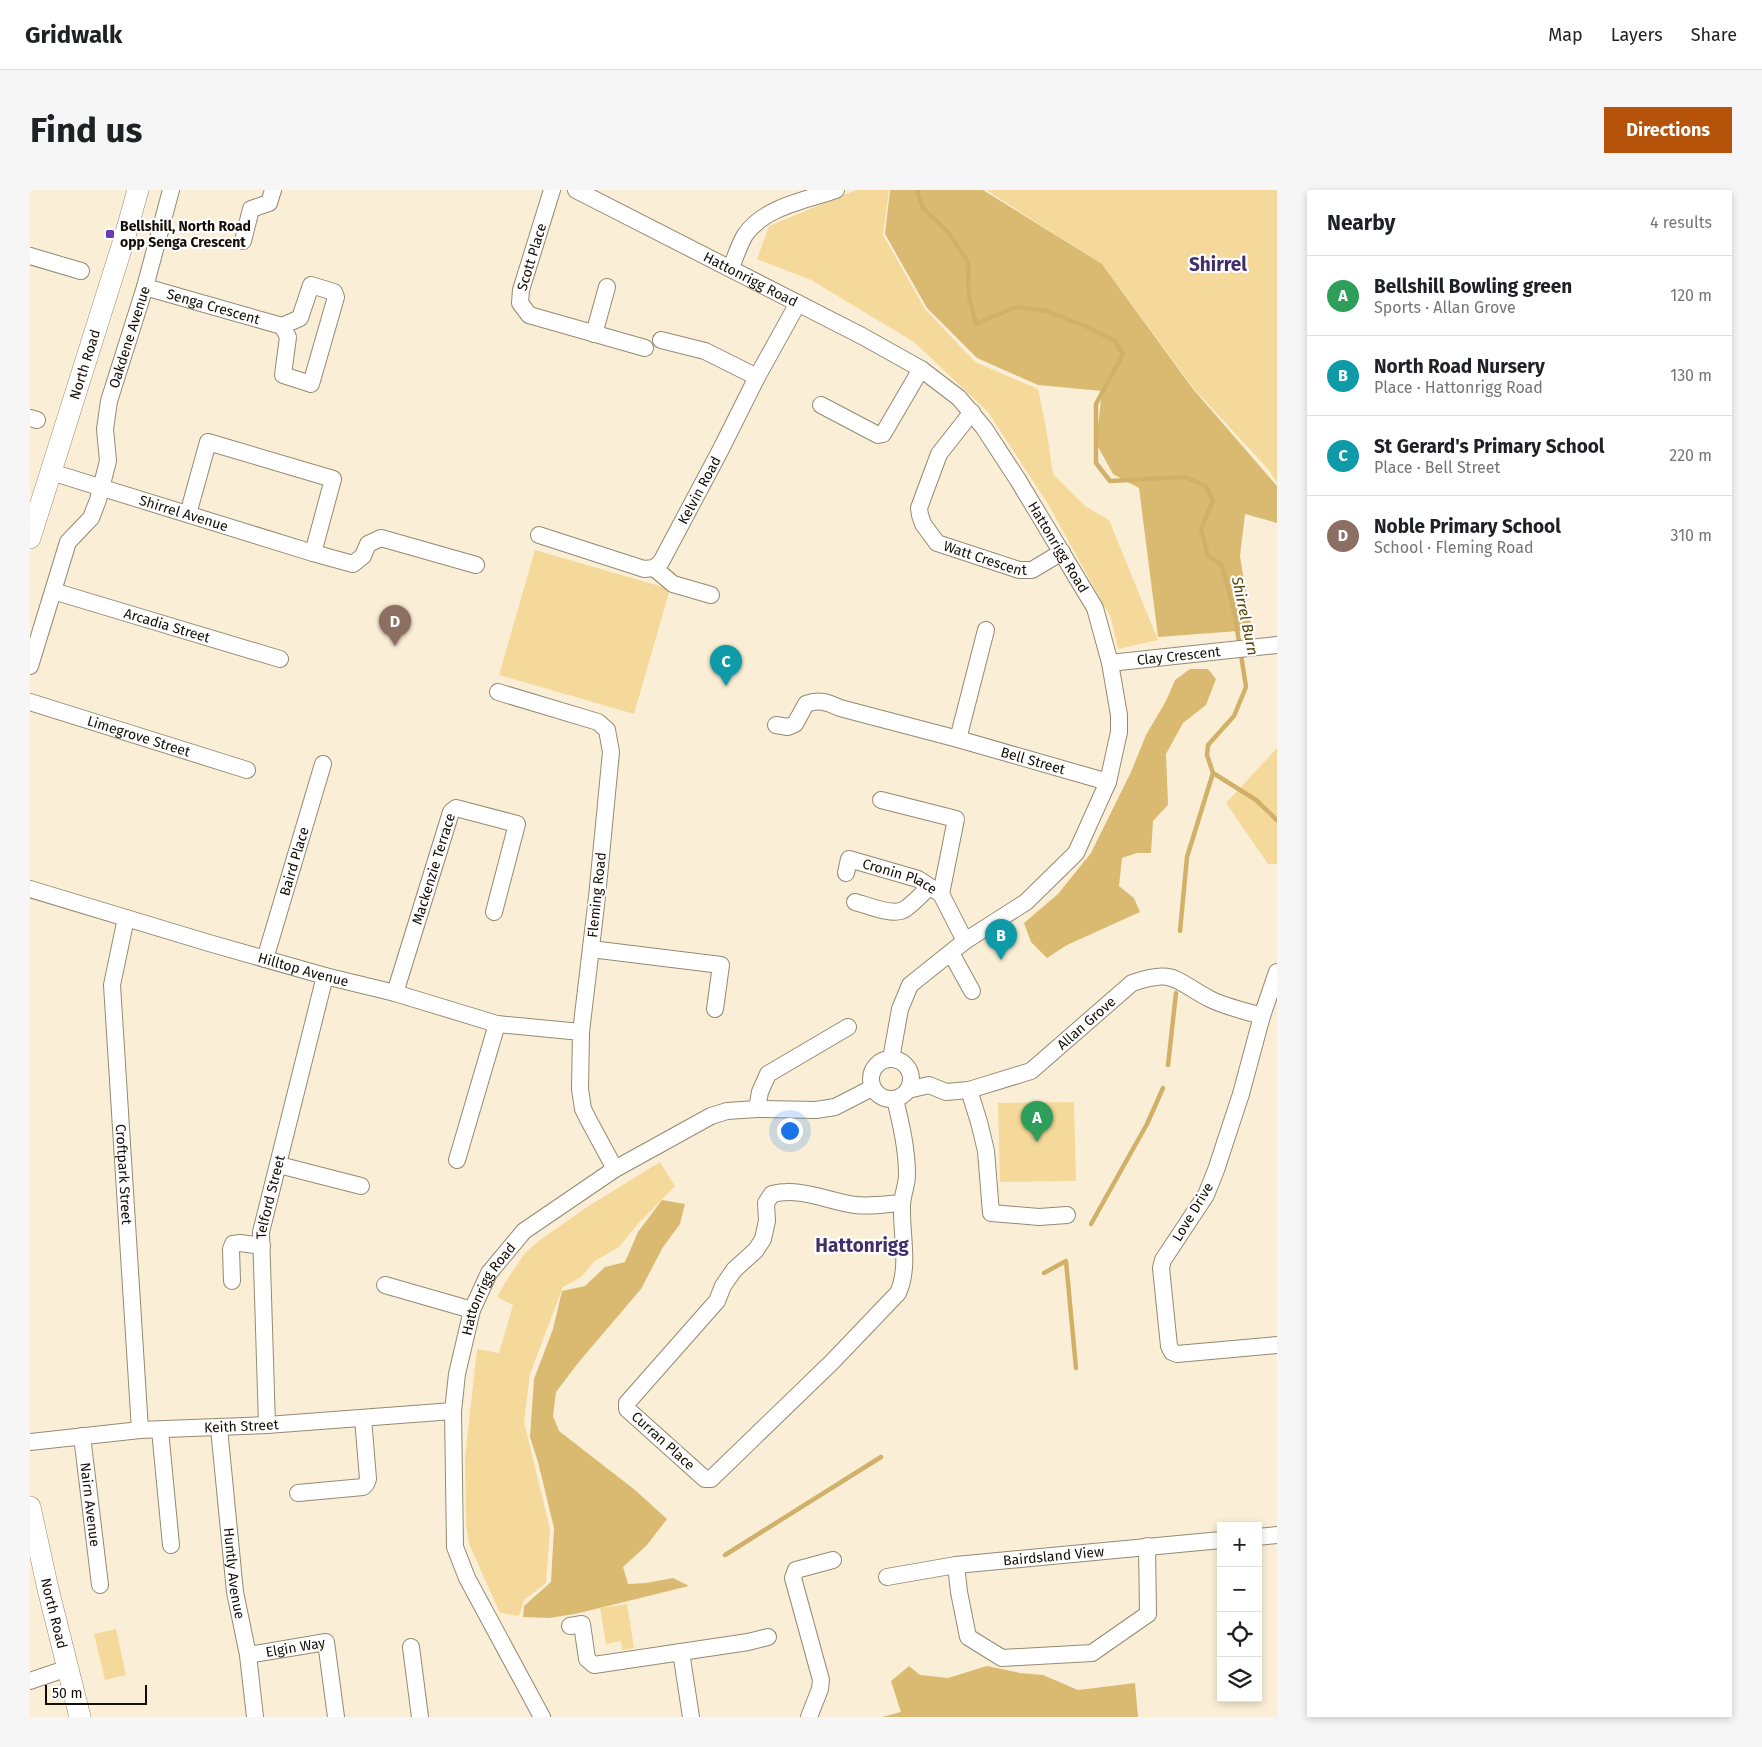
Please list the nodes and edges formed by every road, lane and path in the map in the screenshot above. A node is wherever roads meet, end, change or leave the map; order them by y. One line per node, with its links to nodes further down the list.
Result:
1 (138, 190): 22 (main road, North Road)
2 (171, 190): 11 (street, Oakdene Avenue)
3 (273, 190): 7 (street)
4 (552, 190): 15 (street, Scott Place)
5 (576, 190): 9 (street, Hattonrigg Road)
6 (836, 190): 9 (street)
7 (243, 241)
8 (30, 256): 10 (street)
9 (731, 268): 13 (street, Hattonrigg Road)
10 (81, 271)
11 (145, 287): 14 (street, Senga Crescent); 23 (street, Oakdene Avenue)
12 (607, 287): 15 (street)
13 (798, 302): 18 (street, Hattonrigg Road); 19 (street, Kelvin Road)
14 (282, 326): 14 (street)
15 (594, 334): 17 (street, Scott Place)
16 (660, 340): 19 (street)
17 (645, 348)
18 (921, 370): 20 (street); 21 (street, Hattonrigg Road)
19 (757, 377): 30 (street, Kelvin Road)
20 (821, 405)
21 (972, 412): 27 (street, Hattonrigg Road); 27 (street, Watt Crescent)
22 (51, 472): 23 (street, Shirrel Avenue); 26 (main road, North Road)
23 (102, 486): 24 (street, Shirrel Avenue); 31 (street, Oakdene Avenue)
24 (188, 514): 28 (street, Shirrel Avenue); 28 (street)
25 (539, 535): 30 (street)
26 (30, 538)
27 (1062, 552): 36 (street, Hattonrigg Road)
28 (315, 553): 29 (street, Shirrel Avenue)
29 (476, 565)
30 (654, 568): 32 (street)
31 (53, 592): 35 (street, Arcadia Street); 37 (street, Oakdene Avenue)
32 (711, 595)
33 (986, 630): 41 (street)
34 (1277, 645): 36 (street, Clay Crescent)
35 (280, 659)
36 (1110, 663): 44 (street, Hattonrigg Road)
37 (30, 666)
38 (498, 692): 53 (street, Fleming Road)
39 (30, 702): 43 (street, Limegrove Street)
40 (776, 725): 41 (street, Bell Street)
41 (958, 738): 44 (street, Bell Street)
42 (323, 764): 55 (street, Baird Place)
43 (247, 770)
44 (1108, 782): 52 (street, Hattonrigg Road)
45 (881, 800): 48 (street)
46 (846, 873): 48 (street, Cronin Place)
47 (30, 889): 51 (street, Hilltop Avenue)
48 (935, 891): 49 (street); 52 (street, Cronin Place)
49 (854, 902)
50 (494, 912): 59 (street, Mackenzie Terrace)
51 (126, 918): 55 (street, Hilltop Avenue); 85 (street, Croftpark Street)
52 (965, 941): 54 (street, Hattonrigg Road)
53 (591, 949): 60 (street); 64 (street, Fleming Road)
54 (951, 952): 58 (street); 65 (street, Hattonrigg Road)
55 (265, 959): 57 (street, Hilltop Avenue)
56 (1277, 972): 61 (street, Love Drive)
57 (325, 976): 59 (street, Hilltop Avenue); 71 (street, Telford Street)
58 (972, 991)
59 (395, 993): 62 (street, Hilltop Avenue)
60 (715, 1010)
61 (1262, 1016): 67 (street, Allan Grove); 80 (street, Love Drive)
62 (498, 1024): 64 (street, Hilltop Avenue); 70 (street)
63 (848, 1027): 69 (street)
64 (581, 1032): 72 (street, Fleming Road)
65 (891, 1059): 66 (street); 68 (street)
66 (872, 1088): 68 (street); 69 (street, Hattonrigg Road)
67 (969, 1090): 68 (street, Allan Grove); 75 (street)
68 (901, 1094): 74 (street, Curran Place)
69 (757, 1109): 72 (street, Hattonrigg Road)
70 (457, 1160)
71 (279, 1164): 73 (street); 76 (street, Telford Street)
72 (615, 1169): 79 (street, Hattonrigg Road)
73 (361, 1186)
74 (902, 1203): 74 (street, Curran Place)
75 (1067, 1215)
76 (262, 1246): 77 (street); 83 (street, Telford Street)
77 (232, 1281)
78 (385, 1284): 79 (street)
79 (472, 1310): 81 (street, Hattonrigg Road)
80 (1277, 1345)
81 (453, 1411): 82 (street, Keith Street); 111 (street, Hattonrigg Road)
82 (363, 1418): 83 (street, Keith Street); 89 (street)
83 (267, 1426): 84 (street, Keith Street)
84 (219, 1428): 86 (street, Keith Street); 104 (street, Huntly Avenue)
85 (140, 1430): 86 (street, Keith Street); 87 (street, Keith Street)
86 (160, 1430): 94 (street)
87 (82, 1436): 88 (street, Keith Street); 98 (street, Nairn Avenue)
88 (30, 1442)
89 (298, 1493)
90 (30, 1507): 105 (main road, North Road)
91 (1277, 1535): 92 (street)
92 (1262, 1536)
93 (1217, 1540): 95 (street, Bairdsland View)
94 (171, 1545)
95 (1147, 1546): 97 (street, Bairdsland View); 97 (street)
96 (833, 1560): 113 (street)
97 (956, 1565): 99 (street, Bairdsland View)
98 (96, 1577)
99 (887, 1577)
100 (570, 1626): 103 (street)
101 (768, 1637): 103 (street)
102 (411, 1648): 110 (street)
103 (680, 1652): 112 (street)
104 (248, 1655): 108 (street, Huntly Avenue); 109 (street, Elgin Way)
105 (68, 1668): 106 (street); 107 (main road, North Road)
106 (30, 1681)
107 (80, 1717)
108 (255, 1717)
109 (336, 1717)
110 (420, 1717)
111 (542, 1717)
112 (691, 1717)
113 (809, 1717)

